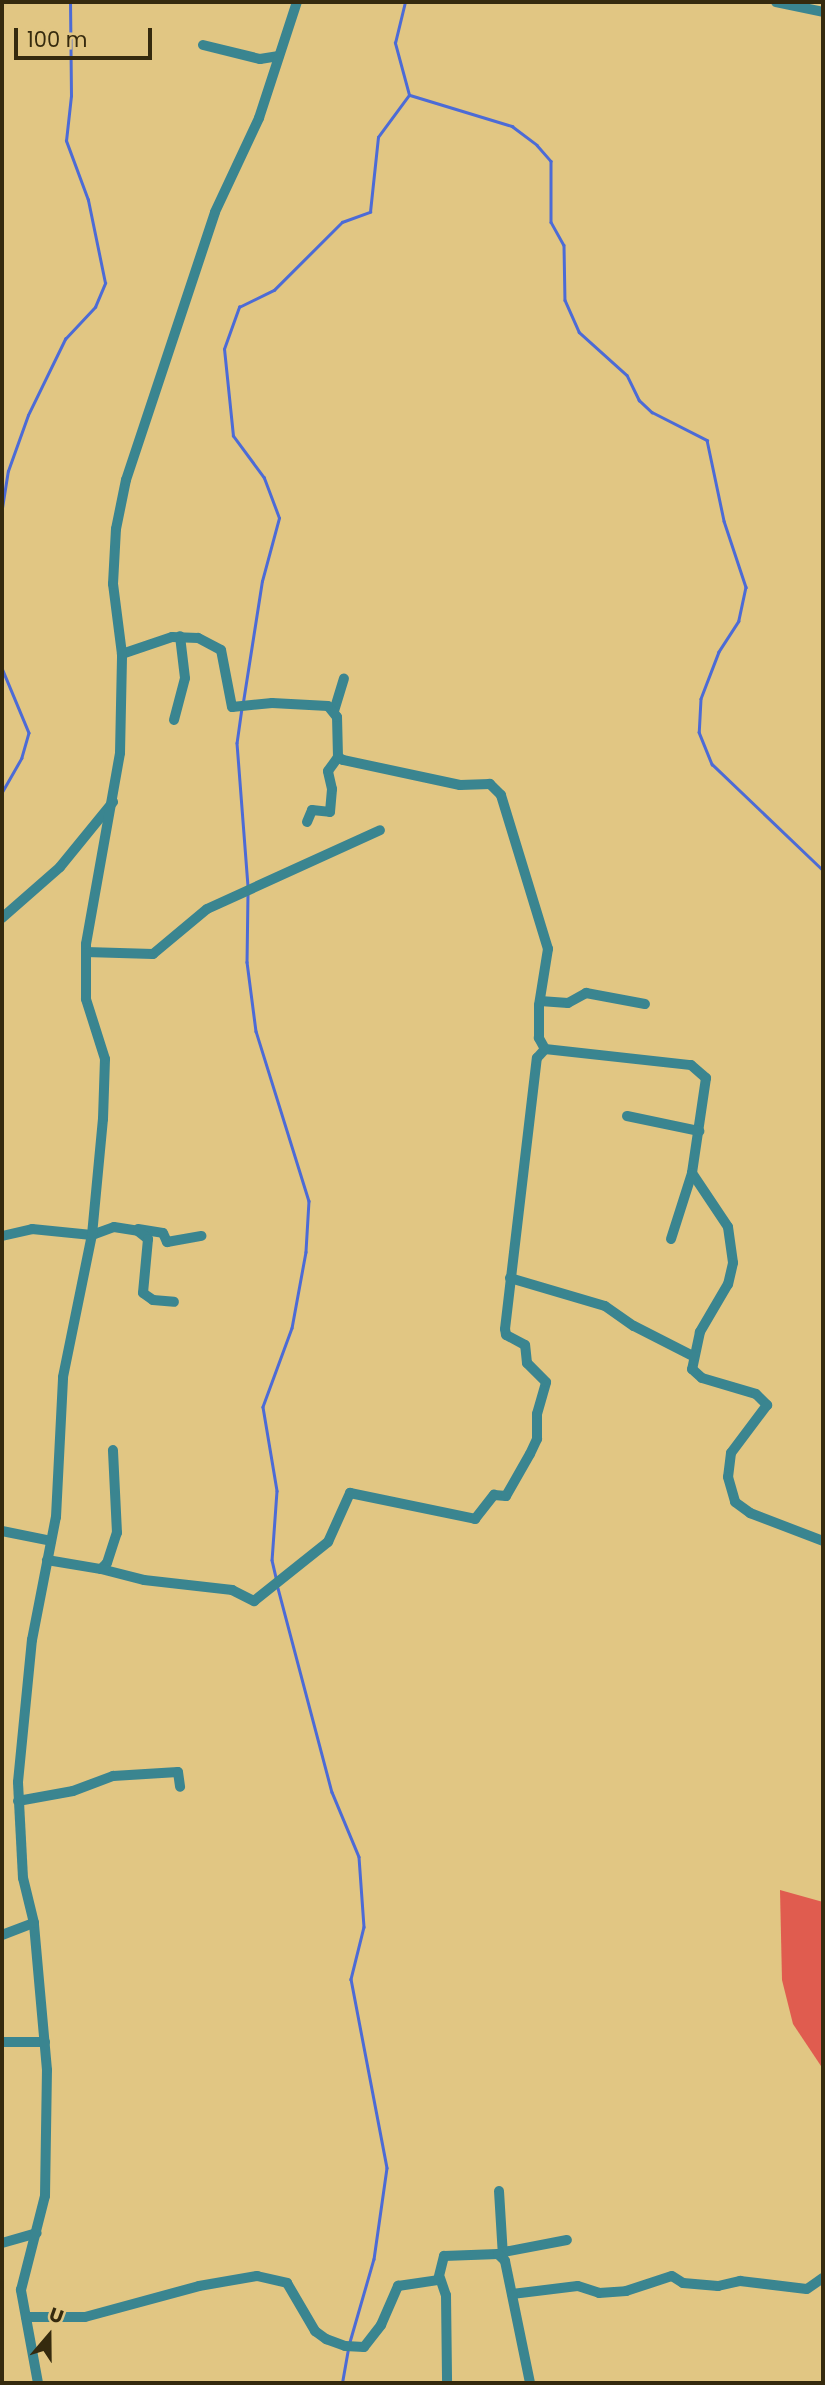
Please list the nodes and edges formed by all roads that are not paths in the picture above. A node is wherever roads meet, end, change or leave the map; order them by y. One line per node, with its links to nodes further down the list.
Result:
1 (297, 2): 5 (street)
2 (776, 2): 3 (street)
3 (823, 12)
4 (203, 45): 5 (street)
5 (279, 56): 7 (street)
6 (180, 636): 7 (street); 9 (street); 10 (street)
7 (122, 654): 12 (street)
8 (344, 678): 9 (street)
9 (334, 711): 11 (street)
10 (174, 720)
11 (338, 757): 13 (street); 17 (street)
12 (114, 801): 15 (street); 16 (street)
13 (307, 822)
14 (380, 830): 16 (street)
15 (2, 918)
16 (86, 952): 24 (street)
17 (540, 1001): 18 (street); 19 (street)
18 (645, 1004)
19 (545, 1049): 21 (street); 28 (street)
20 (627, 1115): 21 (street)
21 (699, 1131): 22 (street)
22 (692, 1173): 27 (street); 30 (street)
23 (125, 1227): 24 (street); 26 (street); 29 (street)
24 (92, 1235): 25 (street); 33 (street)
25 (2, 1236)
26 (201, 1236)
27 (671, 1239)
28 (510, 1278): 30 (street); 36 (street)
29 (174, 1302)
30 (693, 1356): 34 (street)
31 (114, 1450): 36 (street)
32 (2, 1531): 33 (street)
33 (51, 1541): 35 (street)
34 (823, 1541)
35 (47, 1560): 36 (street); 38 (street)
36 (101, 1569)
37 (180, 1787): 38 (street)
38 (18, 1801): 39 (street)
39 (34, 1923): 40 (street); 42 (street)
40 (2, 1935)
41 (2, 2042): 42 (street)
42 (45, 2042): 44 (street)
43 (499, 2191): 47 (street)
44 (37, 2232): 46 (street); 51 (street)
45 (567, 2240): 47 (street)
46 (2, 2242)
47 (504, 2254): 48 (street); 50 (street)
48 (440, 2278): 51 (street); 53 (street)
49 (823, 2278): 50 (street)
50 (512, 2294): 54 (street)
51 (26, 2317): 52 (street)
52 (37, 2383)
53 (447, 2383)
54 (530, 2383)

